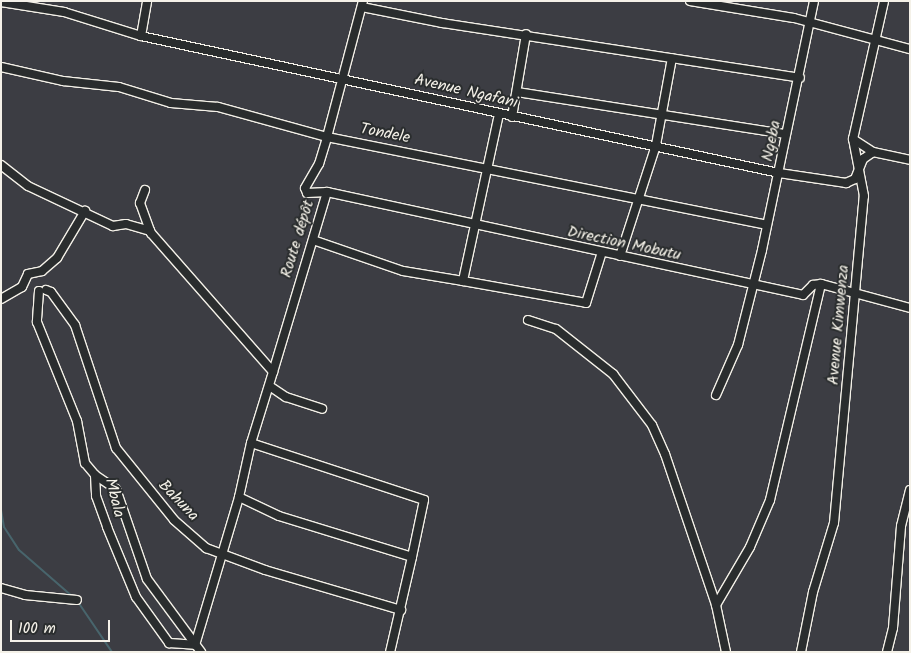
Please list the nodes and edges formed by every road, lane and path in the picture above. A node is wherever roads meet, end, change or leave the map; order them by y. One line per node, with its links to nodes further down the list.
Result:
1 (147, 1): 9 (street)
2 (690, 1): 7 (street)
3 (814, 1): 7 (street, Ngeba)
4 (884, 1): 10 (street, Avenue Kimwenza)
5 (1, 2): 9 (street, Avenue Ngafani)
6 (362, 4): 8 (street); 14 (street, Route dépôt)
7 (809, 22): 10 (street); 15 (street, Ngeba)
8 (526, 34): 12 (street); 16 (street)
9 (141, 36): 14 (street, Avenue Ngafani)
10 (875, 40): 11 (street); 22 (street, Avenue Kimwenza)
11 (910, 49)
12 (672, 58): 15 (street); 18 (street)
13 (1, 67): 21 (street, Tondele)
14 (343, 78): 17 (street, Avenue Ngafani); 21 (street, Route dépôt)
15 (800, 78): 20 (street, Ngeba)
16 (517, 92): 18 (street); 19 (street)
17 (499, 114): 19 (street, Avenue Ngafani); 27 (street)
18 (663, 115): 20 (street); 23 (street)
19 (512, 117): 23 (street, Avenue Ngafani)
20 (786, 134): 29 (street, Ngeba)
21 (327, 137): 27 (street, Tondele); 31 (street, Route dépôt)
22 (853, 139): 24 (street); 28 (street, Avenue Kimwenza)
23 (656, 145): 29 (street, Avenue Ngafani); 32 (street)
24 (873, 152): 25 (street); 28 (street, Avenue Ngafani)
25 (910, 160)
26 (1, 165): 33 (street)
27 (488, 169): 32 (street, Tondele); 34 (street)
28 (860, 169): 29 (street, Avenue Ngafani); 44 (street, Avenue Kimwenza)
29 (779, 173): 35 (street, Ngeba)
30 (145, 190): 36 (street)
31 (327, 192): 34 (street, Direction Mobutu); 37 (street, Route dépôt)
32 (638, 201): 35 (street, Tondele); 39 (street)
33 (85, 211): 36 (street); 45 (street)
34 (475, 224): 38 (street, Direction Mobutu); 40 (street)
35 (766, 224): 42 (street, Ngeba)
36 (150, 231): 48 (street)
37 (313, 240): 40 (street); 48 (street, Route dépôt)
38 (602, 252): 39 (street, Direction Mobutu); 40 (street)
39 (620, 256): 42 (street, Direction Mobutu)
40 (463, 281)
41 (821, 284): 42 (street, Direction Mobutu); 44 (street); 60 (street)
42 (753, 285): 50 (street, Ngeba)
43 (42, 291): 53 (street, Mbala); 56 (street, Bahuna)
44 (856, 293): 46 (street); 66 (street, Avenue Kimwenza)
45 (1, 299)
46 (910, 308)
47 (528, 320): 60 (street)
48 (273, 372): 49 (street, Route dépôt)
49 (271, 387): 51 (street); 52 (street, Route dépôt)
50 (716, 395)
51 (322, 408)
52 (251, 443): 55 (street); 57 (street)
53 (95, 475): 62 (street); 62 (street, Mbala)
54 (910, 490): 67 (street)
55 (239, 497): 56 (street); 57 (street)
56 (221, 553): 61 (street, Bahuna); 62 (street)
57 (412, 557): 61 (street)
58 (1, 588): 59 (street)
59 (77, 600)
60 (716, 605): 65 (street)
61 (401, 610): 64 (street)
62 (195, 645): 63 (street)
63 (201, 652)
64 (390, 652)
65 (726, 652)
66 (801, 652)
67 (887, 652)

